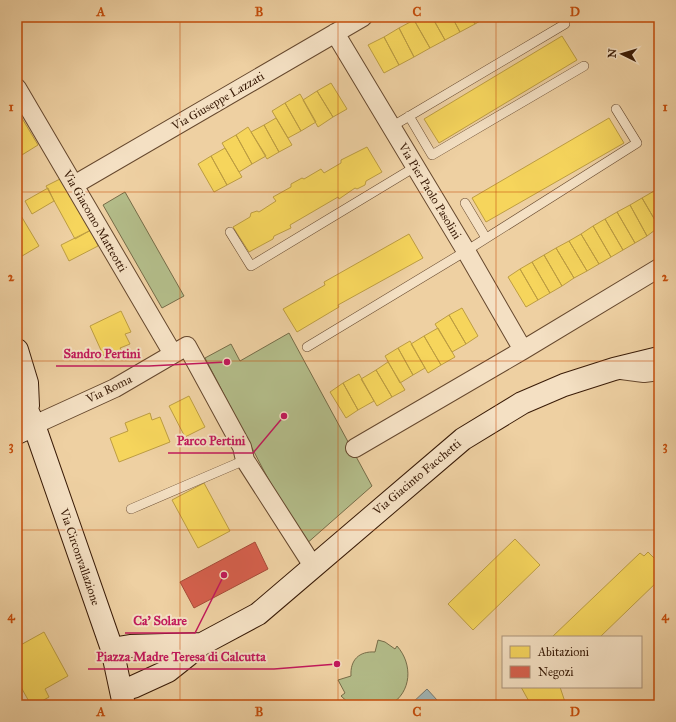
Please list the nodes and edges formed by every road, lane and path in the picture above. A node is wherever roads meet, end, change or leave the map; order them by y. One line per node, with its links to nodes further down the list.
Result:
1 (363, 17): 3 (street, Via Giuseppe Lazzati)
2 (565, 24): 7 (lane)
3 (335, 33): 8 (street, Via Pier Paolo Pasolini); 10 (street, Via Giuseppe Lazzati)
4 (584, 66): 7 (lane)
5 (17, 88): 10 (street, Via Giacomo Matteotti)
6 (616, 109): 13 (lane)
7 (409, 116): 8 (lane)
8 (391, 127): 9 (street, Via Pier Paolo Pasolini)
9 (415, 167): 12 (lane); 14 (street, Via Pier Paolo Pasolini)
10 (74, 185): 18 (street, Via Giacomo Matteotti)
11 (465, 203): 13 (lane)
12 (230, 232)
13 (486, 238): 14 (lane)
14 (466, 251): 16 (lane); 19 (street, Via Pier Paolo Pasolini)
15 (659, 268): 19 (street)
16 (307, 347)
17 (17, 350): 24 (main road, Via Circonvallazione)
18 (180, 350): 24 (street, Via Roma); 26 (street)
19 (524, 350): 25 (street)
20 (659, 358): 21 (main road, Via Giacinto Facchetti)
21 (614, 368): 22 (street); 28 (main road, Via Giacinto Facchetti)
22 (659, 371)
23 (17, 390): 24 (main road, Via Circonvallazione)
24 (26, 423): 30 (main road, Via Circonvallazione)
25 (354, 448)
26 (245, 460): 27 (lane); 28 (street)
27 (130, 509)
28 (313, 566): 29 (main road, Via Giacinto Facchetti)
29 (202, 644): 30 (main road, Via Giacinto Facchetti); 31 (main road, Via Giacinto Facchetti)
30 (112, 649): 31 (main road, Via Circonvallazione)
31 (123, 697)

